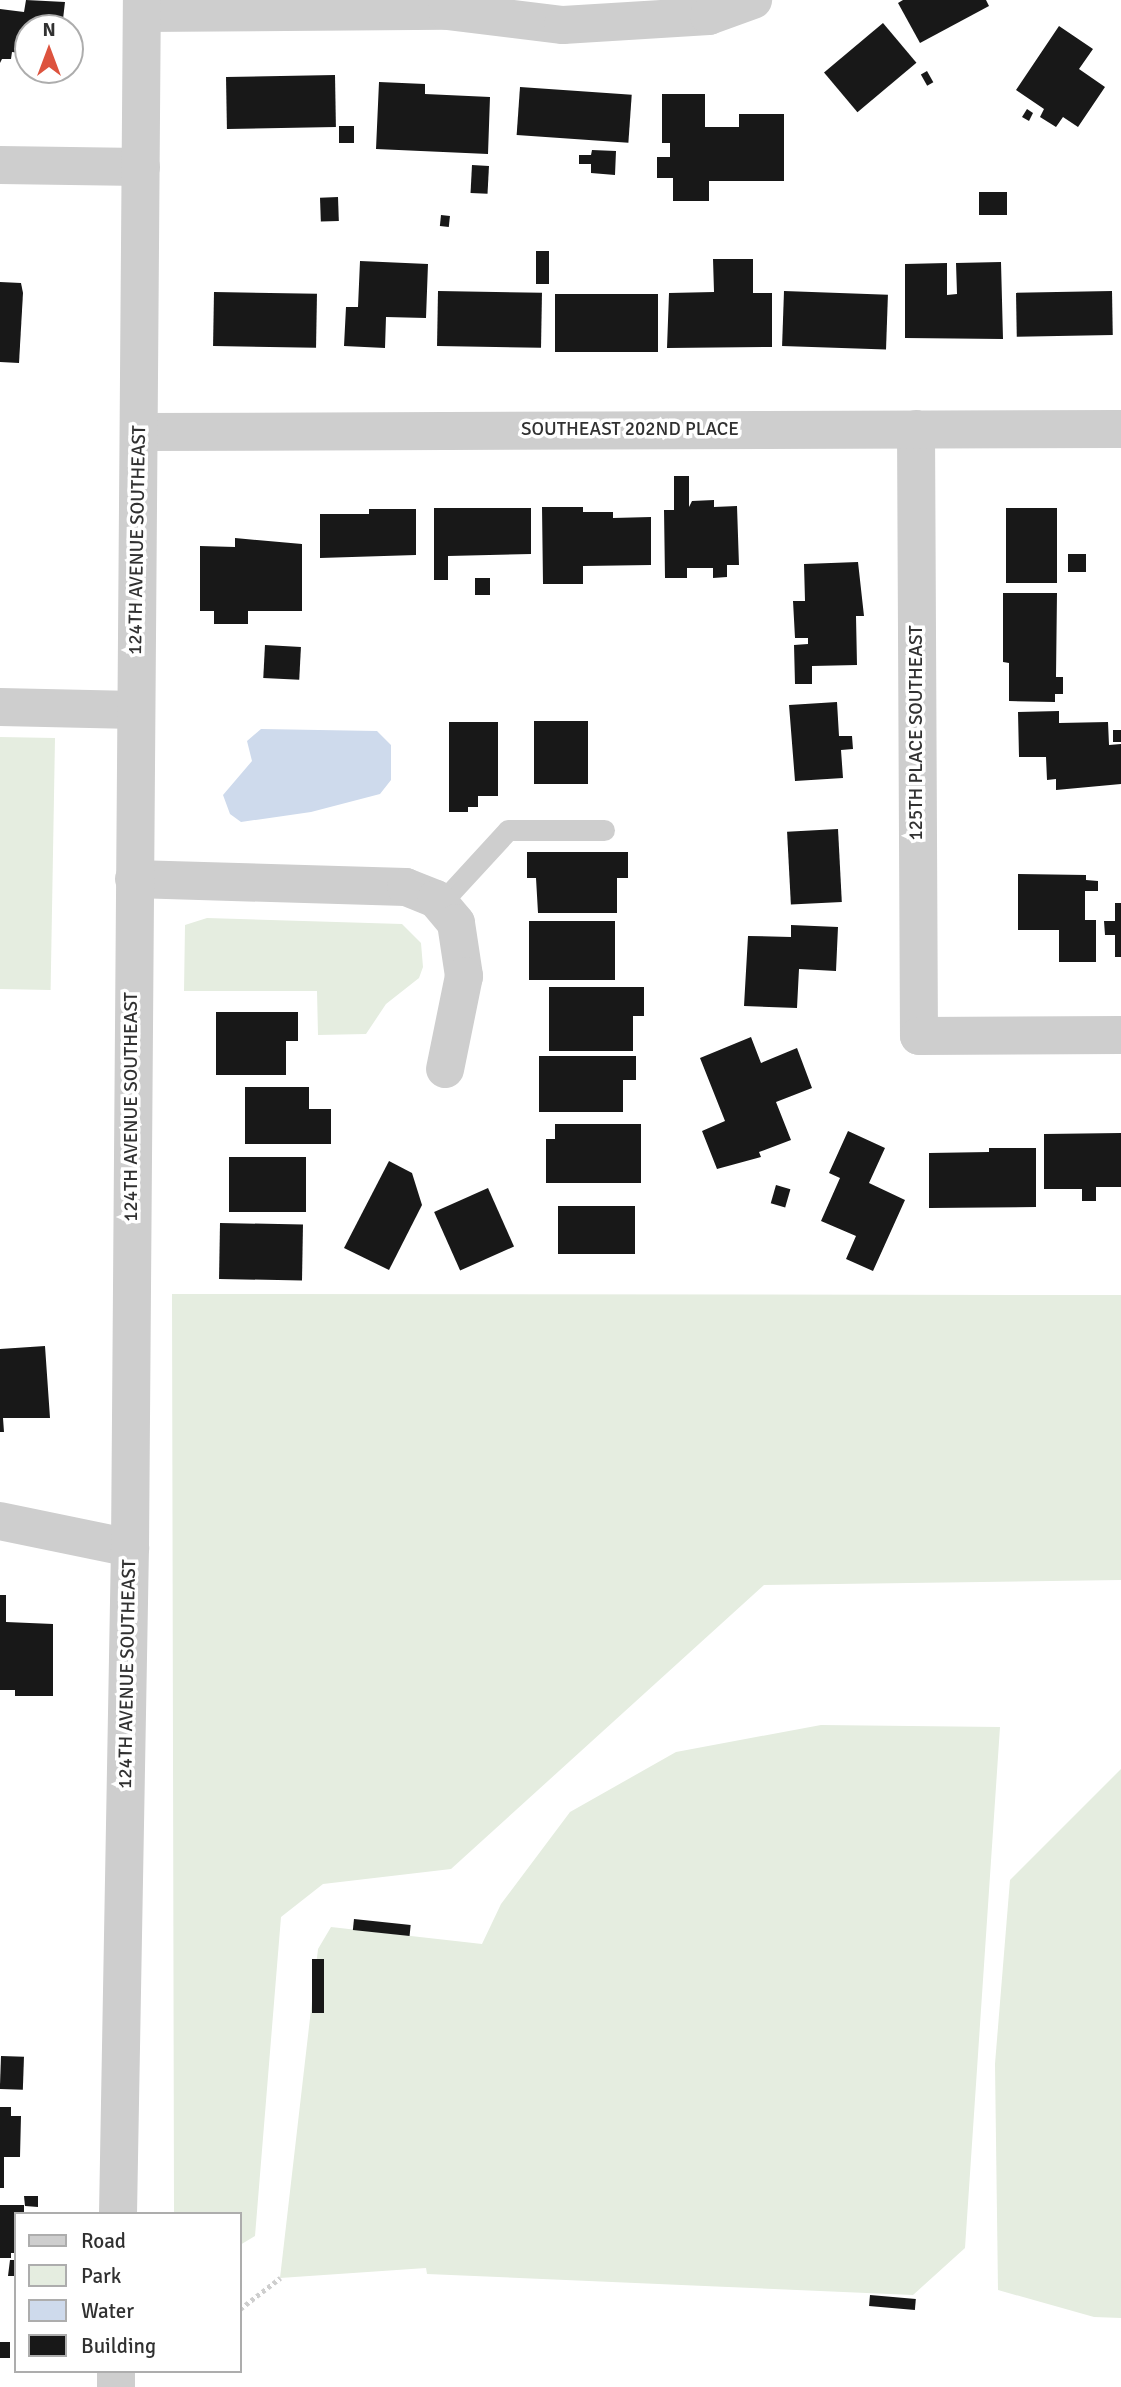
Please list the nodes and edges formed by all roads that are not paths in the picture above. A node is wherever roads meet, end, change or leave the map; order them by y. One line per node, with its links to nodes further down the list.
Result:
1 (753, 0): 2 (street)
2 (448, 5): 3 (street)
3 (142, 7): 5 (street, 124TH AVENUE SOUTHEAST)
4 (0, 165): 5 (street)
5 (141, 167): 8 (street, 124TH AVENUE SOUTHEAST)
6 (916, 429): 7 (street, SOUTHEAST 202ND PLACE); 8 (street, SOUTHEAST 202ND PLACE); 14 (street, 125TH PLACE SOUTHEAST)
7 (1121, 429)
8 (140, 432): 10 (street, 124TH AVENUE SOUTHEAST)
9 (0, 707): 10 (street)
10 (135, 709): 12 (street, 124TH AVENUE SOUTHEAST)
11 (604, 830): 13 (lane)
12 (134, 879): 13 (street); 17 (street, 124TH AVENUE SOUTHEAST)
13 (440, 904): 15 (street)
14 (1121, 1035)
15 (445, 1069)
16 (0, 1521): 17 (street)
17 (130, 1548): 18 (street, 124TH AVENUE SOUTHEAST)
18 (118, 2212)

